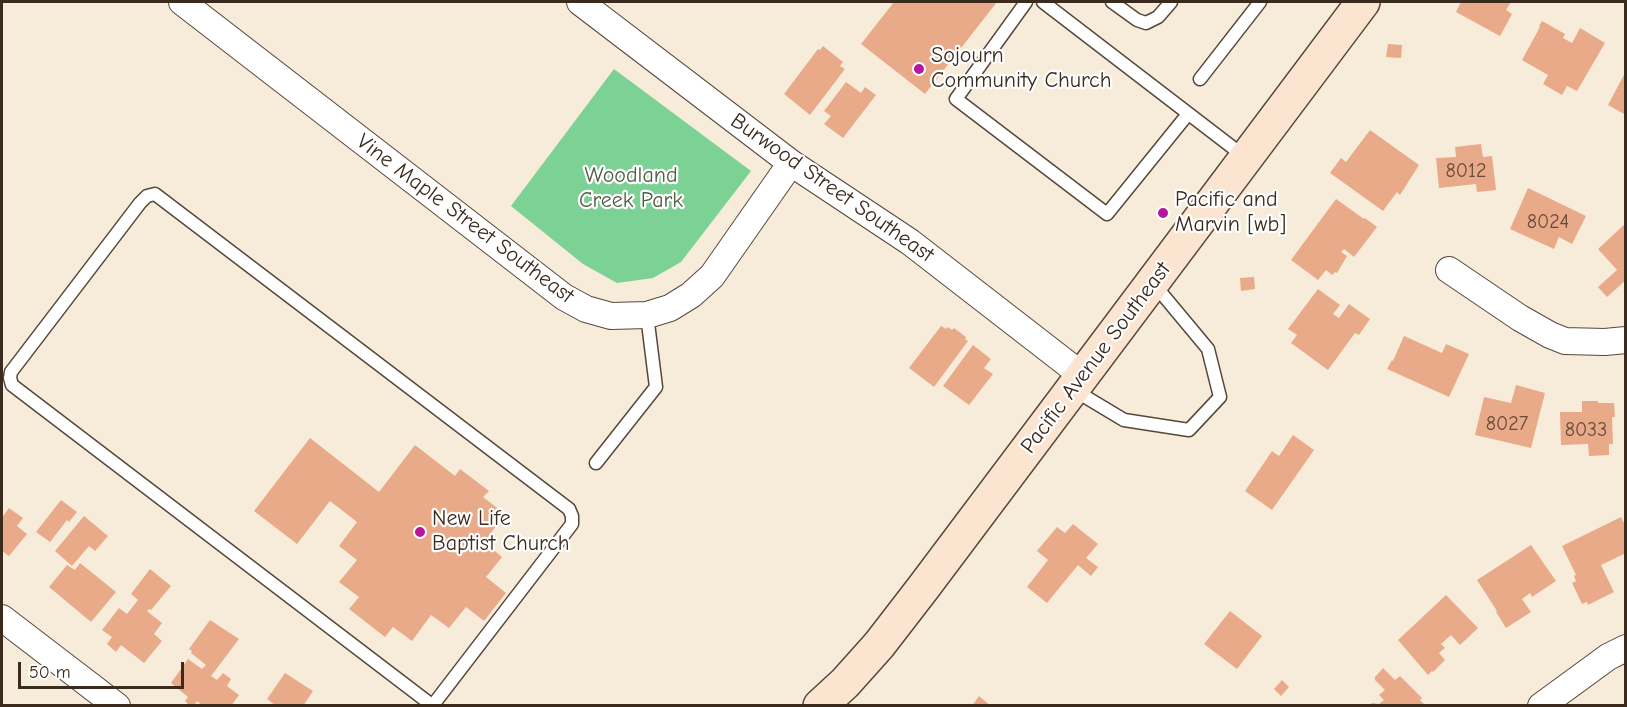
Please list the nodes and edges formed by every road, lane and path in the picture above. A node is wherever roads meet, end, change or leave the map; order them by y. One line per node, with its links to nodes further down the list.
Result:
1 (182, 2): 15 (street, Vine Maple Street Southeast)
2 (580, 2): 12 (street, Burwood Street Southeast)
3 (1026, 2): 10 (lane)
4 (1043, 2): 10 (lane)
5 (1112, 2): 6 (lane)
6 (1171, 2)
7 (1260, 2): 9 (lane)
8 (1360, 2): 11 (main road, Pacific Avenue Southeast)
9 (1200, 79)
10 (1188, 114): 11 (lane)
11 (1246, 158): 14 (main road, Pacific Avenue Southeast)
12 (791, 163): 15 (street, Vine Maple Street Southeast); 17 (street, Burwood Street Southeast)
13 (1449, 270): 16 (street)
14 (1152, 282): 17 (main road, Pacific Avenue Southeast); 17 (lane)
15 (647, 315): 18 (lane)
16 (1626, 340)
17 (1078, 383): 23 (main road, Pacific Avenue Southeast)
18 (596, 463)
19 (2, 618): 21 (street)
20 (1626, 648): 24 (street)
21 (117, 705)
22 (433, 705): 22 (lane)
23 (820, 705)
24 (1541, 705)

